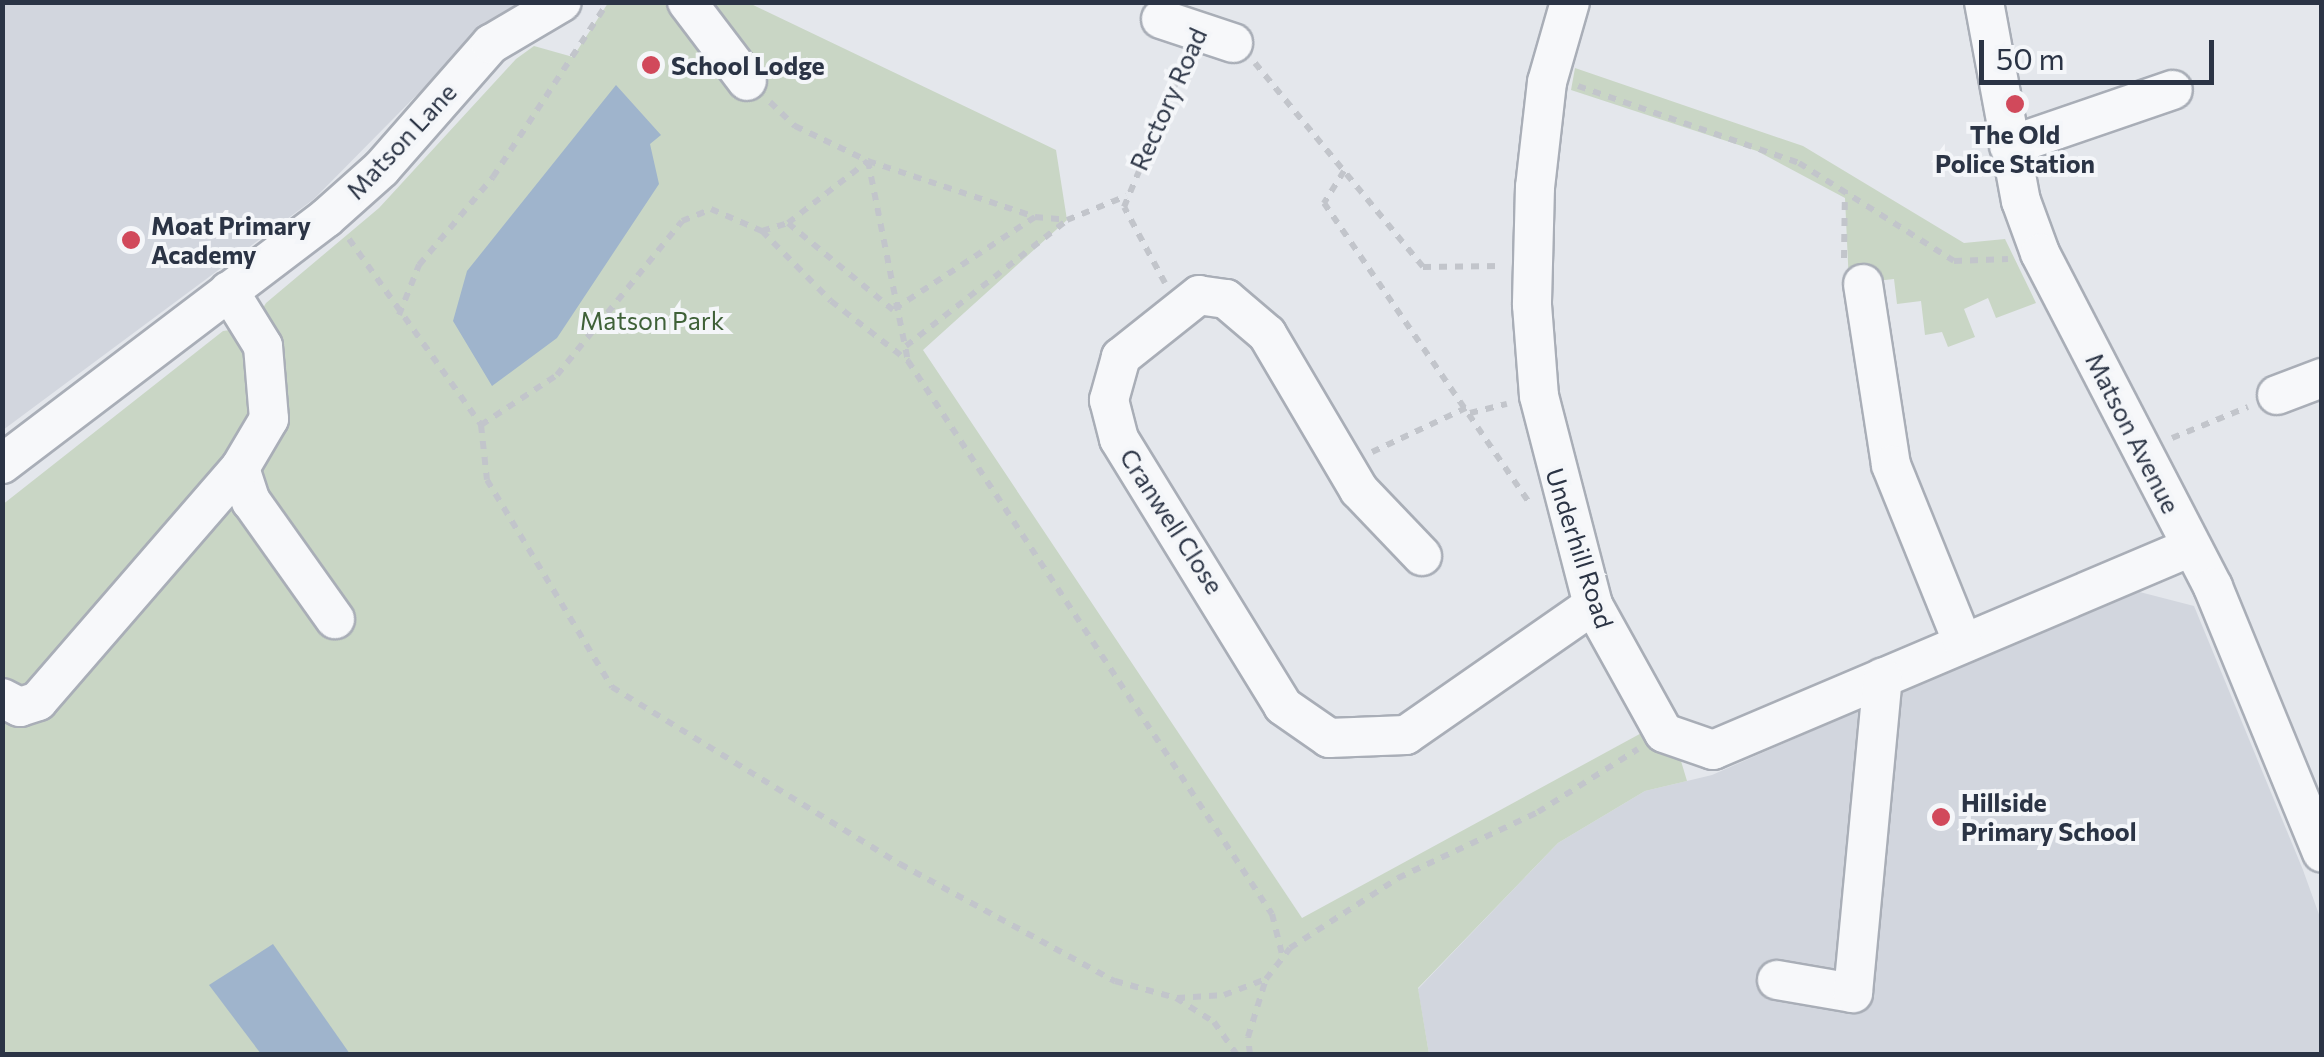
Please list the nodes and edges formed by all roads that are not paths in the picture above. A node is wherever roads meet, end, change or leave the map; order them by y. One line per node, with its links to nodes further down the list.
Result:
1 (562, 2): 11 (street, Matson Lane)
2 (687, 2): 7 (street)
3 (1570, 2): 18 (street, Underhill Road)
4 (1984, 2): 9 (street, Matson Avenue)
5 (1161, 19): 6 (street)
6 (1214, 25)
7 (747, 80)
8 (2173, 90): 9 (street)
9 (2009, 146): 16 (street, Matson Avenue)
10 (1863, 284): 20 (street)
11 (229, 292): 14 (street, Matson Lane); 15 (street)
12 (2322, 378): 13 (street)
13 (2278, 396)
14 (2, 464)
15 (240, 468): 19 (street); 22 (street)
16 (2191, 547): 20 (street); 23 (street, Matson Avenue)
17 (1422, 556): 18 (street, Cranwell Close)
18 (1593, 605): 21 (street, Underhill Road)
19 (335, 618)
20 (1962, 643): 21 (street)
21 (1883, 677): 24 (street)
22 (2, 698)
23 (2322, 853)
24 (1777, 980)

